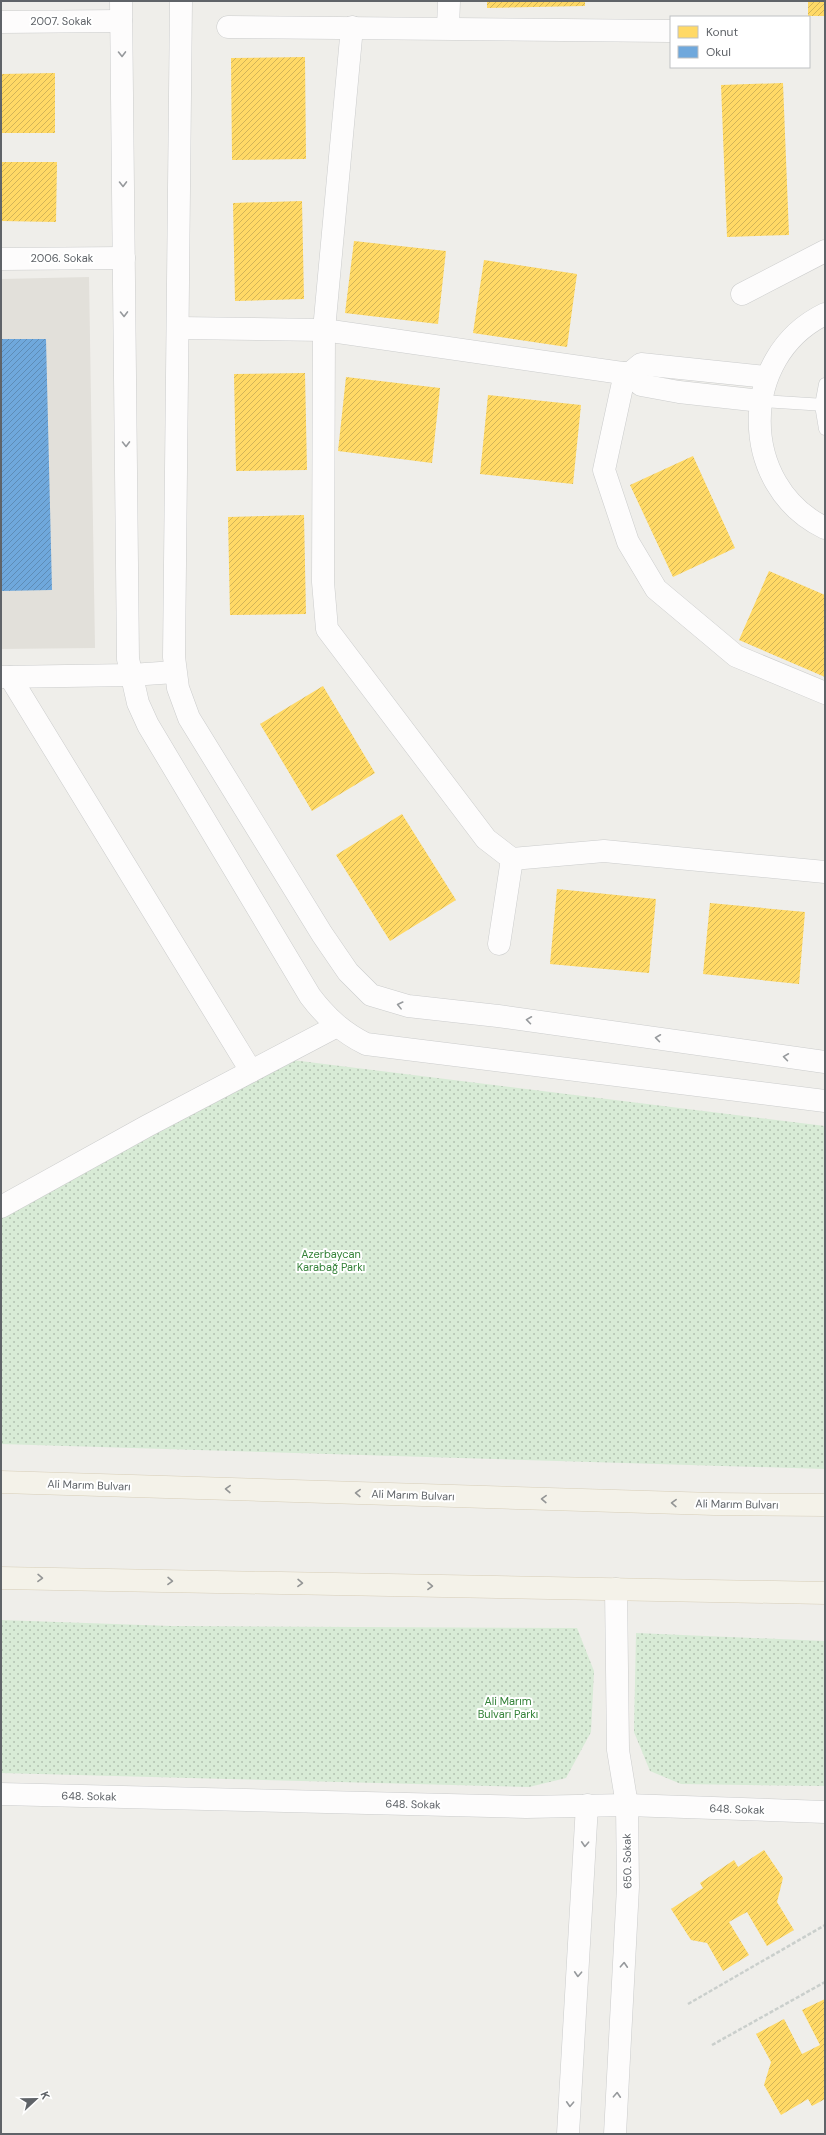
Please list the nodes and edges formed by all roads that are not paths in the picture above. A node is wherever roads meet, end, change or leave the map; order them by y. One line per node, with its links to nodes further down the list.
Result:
1 (181, 1): 14 (street)
2 (449, 1): 7 (street)
3 (121, 11): 4 (street, 2007. Sokak); 10 (street, one-way to 10)
4 (1, 22)
5 (228, 27): 6 (street)
6 (352, 28): 7 (street); 15 (street)
7 (448, 28): 8 (street)
8 (670, 31)
9 (825, 251): 12 (street)
10 (124, 258): 11 (street, 2006. Sokak); 24 (street, one-way to 24)
11 (1, 259)
12 (742, 294)
13 (825, 314): 17 (street)
14 (178, 328): 15 (street); 23 (street)
15 (324, 330): 16 (street); 27 (street)
16 (627, 374): 17 (street); 19 (street); 26 (street)
17 (768, 377): 19 (street)
18 (825, 384): 20 (lane)
19 (761, 401): 20 (lane); 22 (street)
20 (823, 405): 21 (lane)
21 (825, 429)
22 (825, 528)
23 (175, 672): 24 (street); 31 (street, one-way to 23)
24 (131, 675): 25 (street); 30 (street)
25 (6, 677): 32 (street)
26 (825, 693)
27 (512, 860): 28 (street); 29 (street)
28 (825, 872)
29 (499, 944)
30 (337, 1026): 32 (street); 33 (street)
31 (825, 1062)
32 (251, 1072): 34 (street)
33 (825, 1101)
34 (1, 1207)
35 (1, 1482): 36 (main road, Ali Marım Bulvarı, one-way to 35)
36 (825, 1505)
37 (1, 1578): 38 (main road, one-way to 38)
38 (616, 1589): 39 (main road); 41 (street, 650. Sokak)
39 (825, 1593)
40 (1, 1794): 42 (street, 648. Sokak)
41 (627, 1805): 42 (street, 648. Sokak); 43 (street, 648. Sokak); 45 (street, 650. Sokak, one-way to 41)
42 (587, 1806): 44 (street, one-way to 44)
43 (825, 1812)
44 (568, 2134)
45 (615, 2134)

